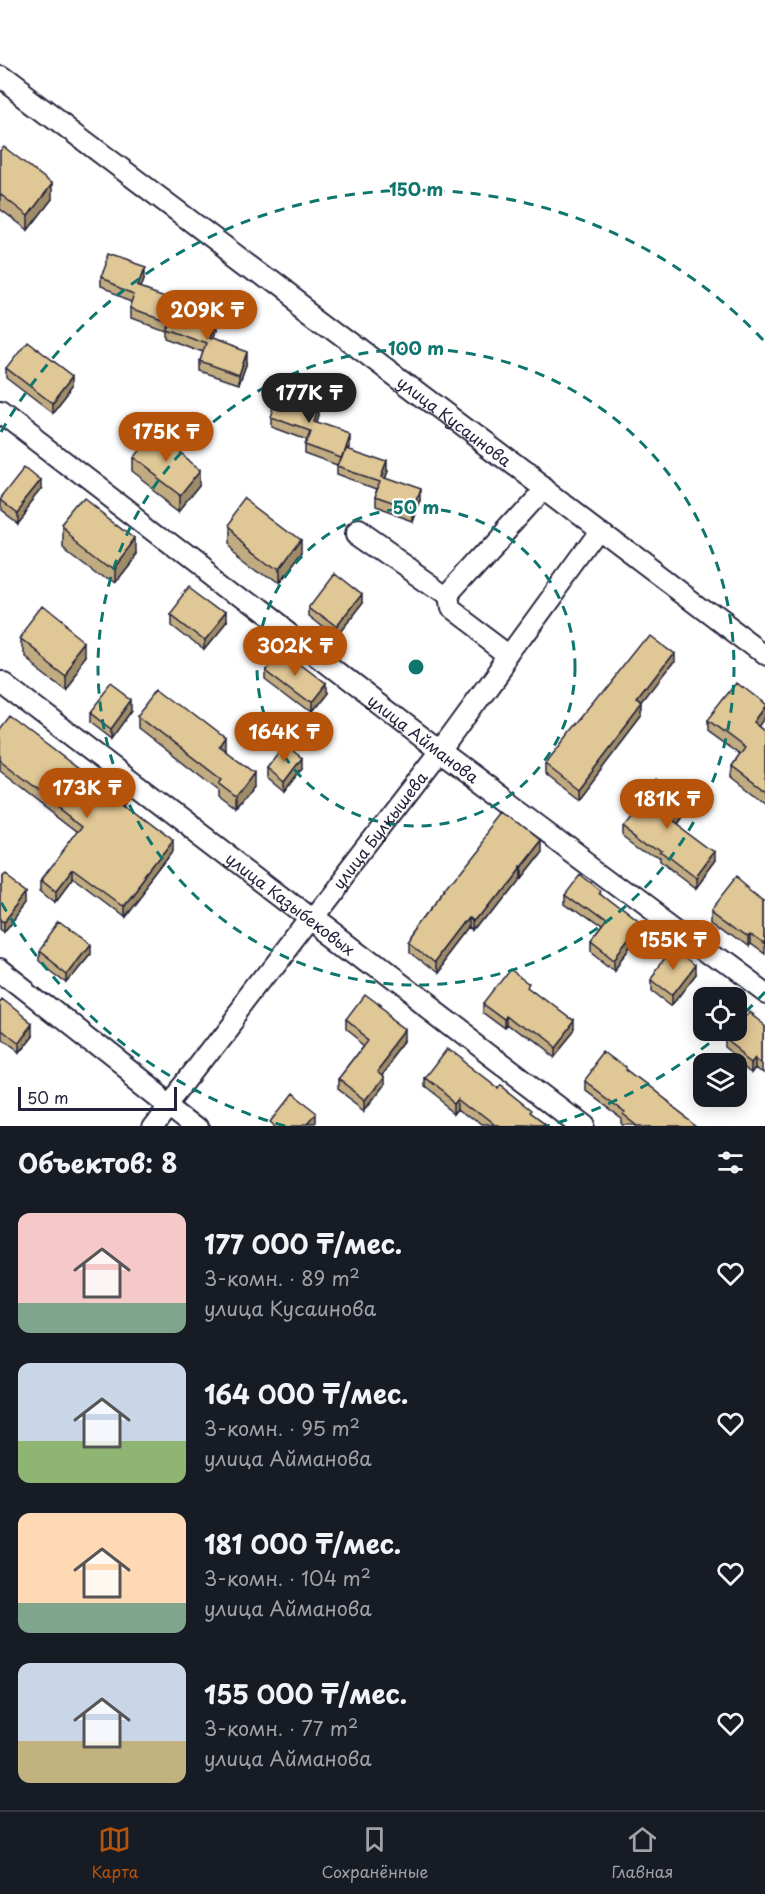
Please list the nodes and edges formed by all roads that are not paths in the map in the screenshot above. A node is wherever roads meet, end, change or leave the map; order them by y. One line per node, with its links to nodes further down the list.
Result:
1 (0, 77): 3 (street, улица Кусаинова)
2 (0, 413): 10 (street, улица Айманова)
3 (545, 488): 4 (street, улица Кусаинова); 6 (street)
4 (601, 530): 7 (street, улица Булкышева); 8 (street, улица Кусаинова)
5 (357, 533): 6 (street)
6 (447, 596): 7 (street)
7 (510, 655): 10 (street, улица Булкышева)
8 (765, 655)
9 (0, 681): 11 (street, улица Казыбековых)
10 (440, 751): 11 (street, улица Булкышева); 13 (street, улица Айманова)
11 (312, 917): 14 (street, улица Булкышева); 17 (street, улица Казыбековых)
12 (0, 969): 14 (street)
13 (765, 994)
14 (169, 1102): 15 (street, улица Булкышева); 16 (street)
15 (151, 1126)
16 (200, 1126)
17 (582, 1126)

